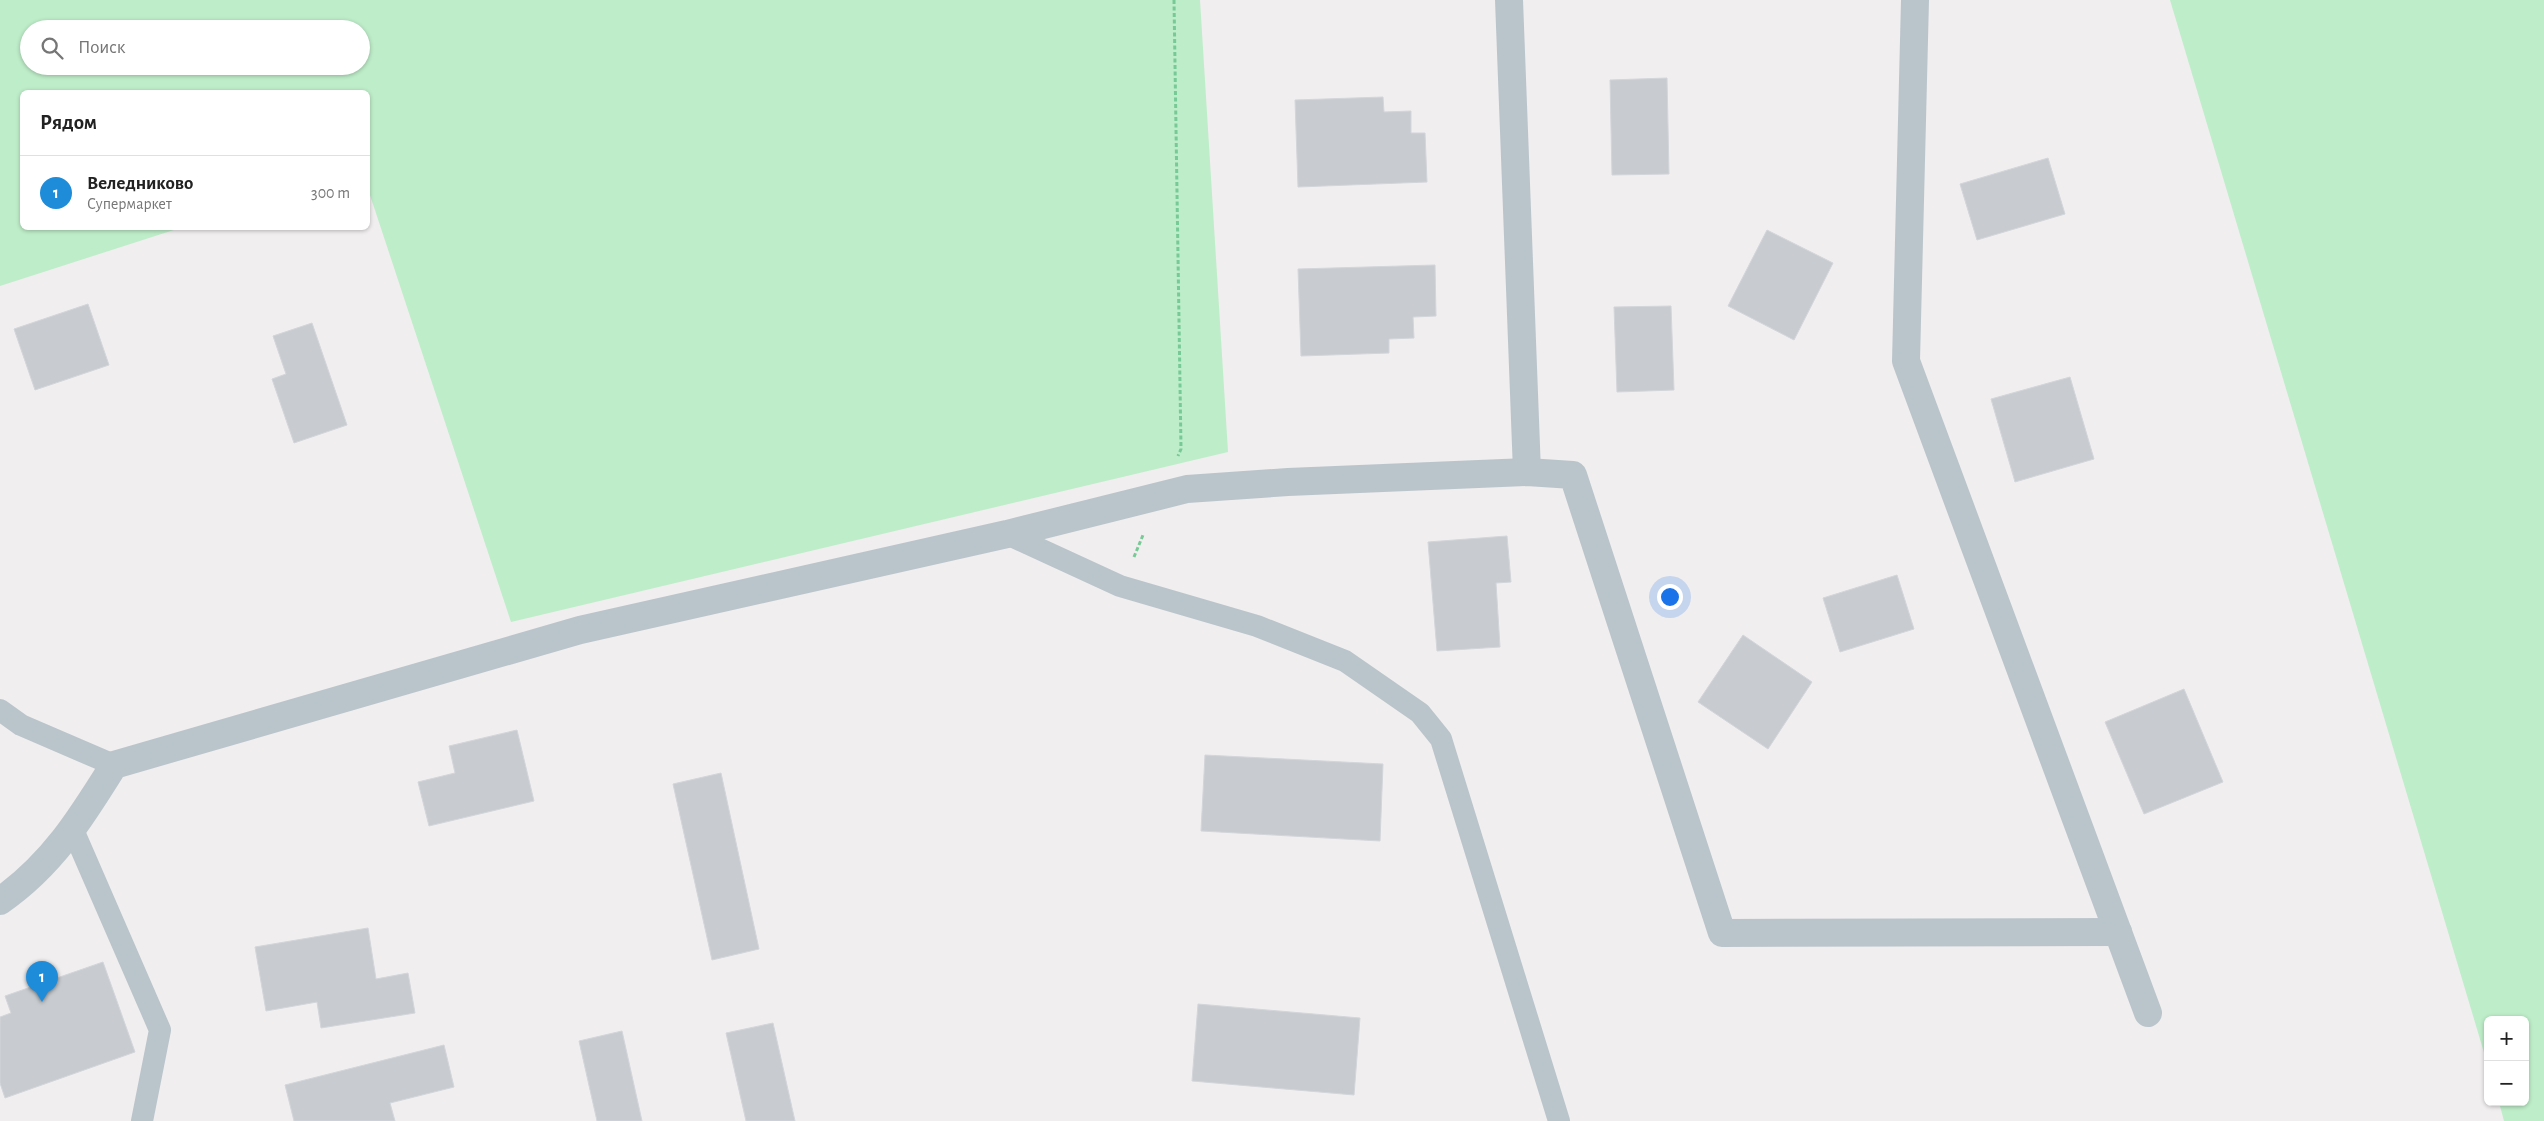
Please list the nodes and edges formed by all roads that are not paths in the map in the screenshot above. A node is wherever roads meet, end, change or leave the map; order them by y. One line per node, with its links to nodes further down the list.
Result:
1 (1509, 0): 3 (street)
2 (1914, 0): 9 (street)
3 (1527, 472): 4 (street); 9 (street)
4 (1007, 534): 6 (street); 12 (lane)
5 (0, 710): 6 (lane)
6 (114, 765): 7 (street)
7 (73, 830): 8 (street); 11 (lane)
8 (0, 901)
9 (2118, 932): 10 (street)
10 (2148, 1013)
11 (142, 1121)
12 (1559, 1121)

